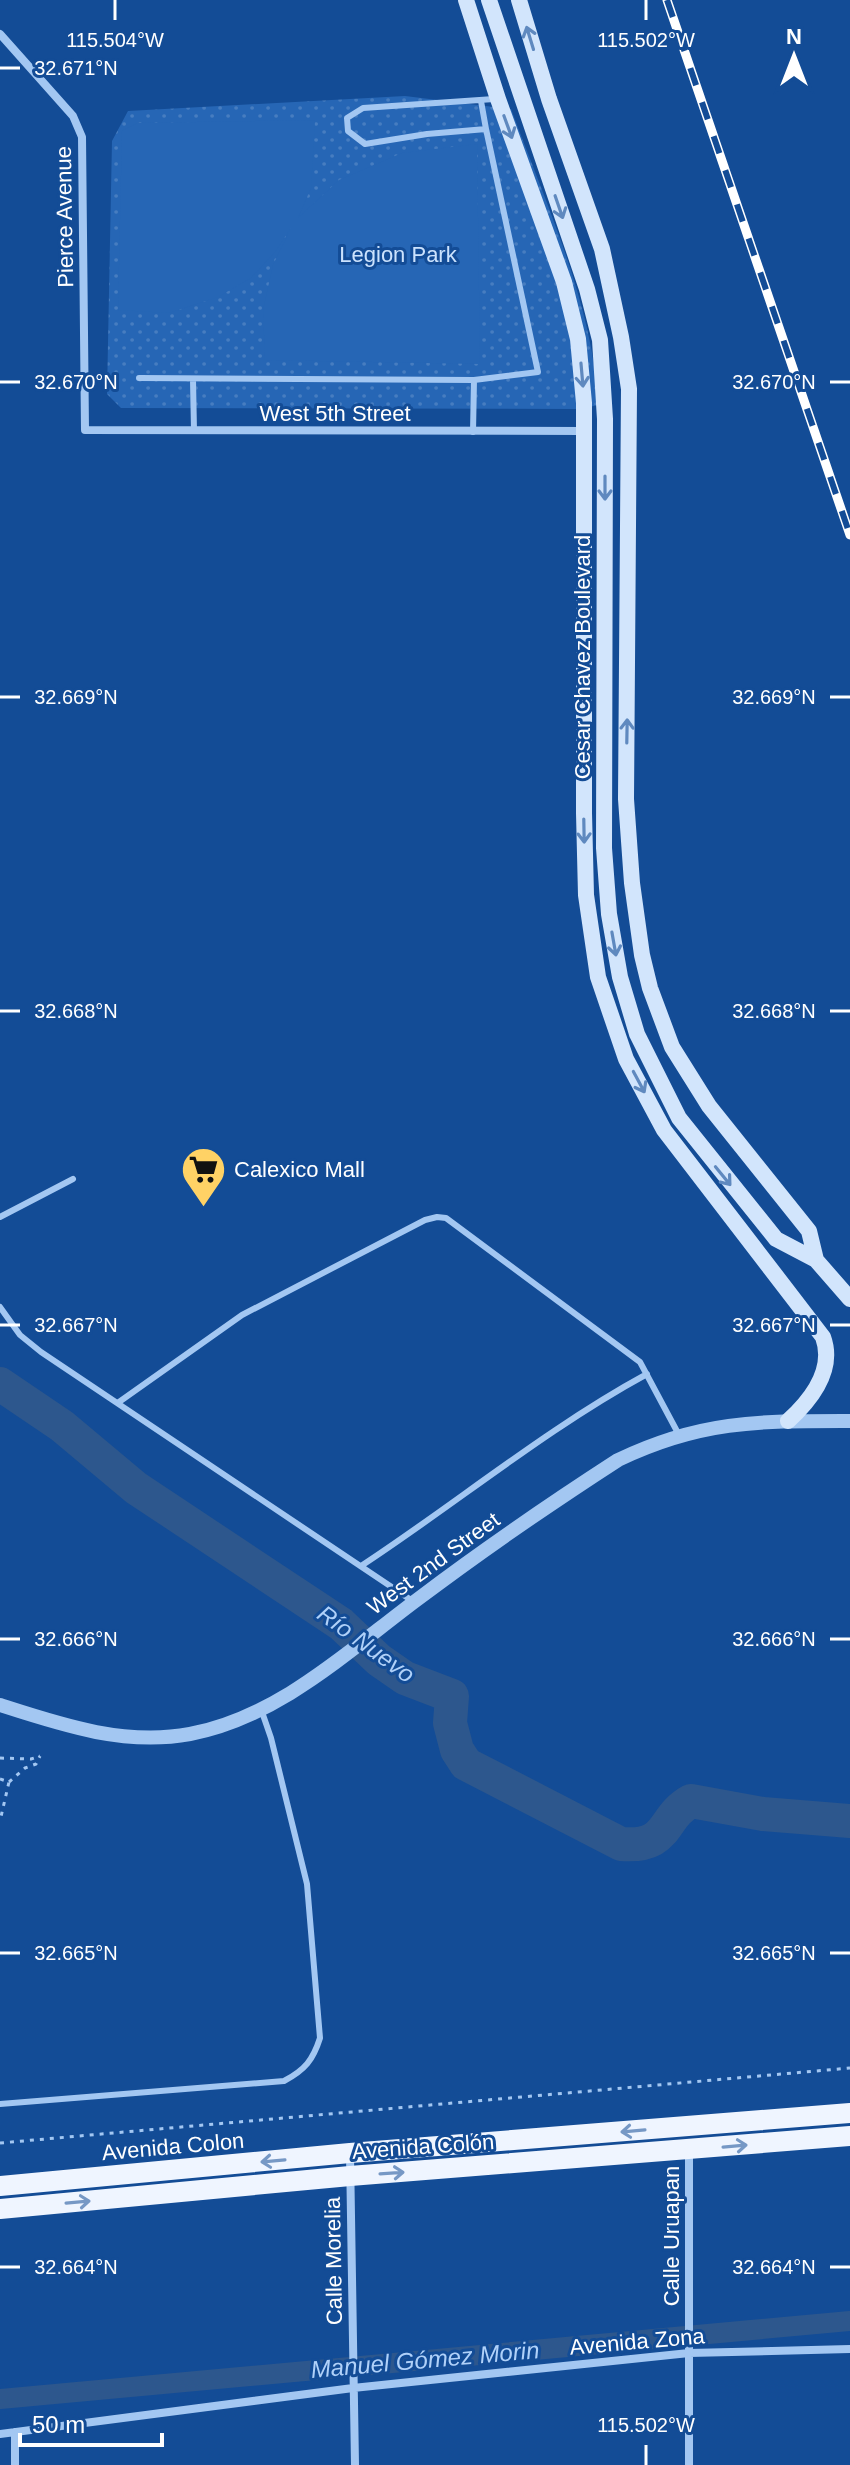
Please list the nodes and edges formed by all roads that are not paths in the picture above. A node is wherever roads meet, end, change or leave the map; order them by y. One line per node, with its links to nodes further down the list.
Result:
1 (466, 0): 5 (main road)
2 (489, 0): 16 (main road, Cesar Chavez Boulevard, one-way to 16)
3 (519, 0): 16 (main road, Cesar Chavez Boulevard, one-way to 3)
4 (0, 34): 10 (street, Pierce Avenue)
5 (489, 100): 6 (lane); 6 (lane); 12 (main road, one-way to 12)
6 (486, 129): 9 (lane)
7 (139, 378): 8 (lane)
8 (193, 380): 9 (lane); 11 (lane)
9 (474, 380): 13 (lane)
10 (85, 430): 11 (street, West 5th Street)
11 (194, 431): 13 (street, West 5th Street)
12 (584, 431): 13 (street, West 5th Street); 21 (main road, one-way to 21)
13 (473, 432)
14 (73, 1179): 15 (lane)
15 (0, 1217)
16 (816, 1260): 17 (main road, Cesar Chavez Boulevard)
17 (850, 1299)
18 (0, 1307): 20 (lane)
19 (647, 1374): 20 (lane); 23 (lane); 24 (lane)
20 (119, 1402): 24 (lane)
21 (788, 1421): 22 (street, West 2nd Street); 23 (street, West 2nd Street)
22 (850, 1421)
23 (679, 1435): 25 (street, West 2nd Street)
24 (361, 1566): 25 (lane)
25 (414, 1602): 27 (street, West 2nd Street)
26 (0, 1705): 27 (street, West 2nd Street)
27 (261, 1709): 28 (lane)
28 (0, 2104)
29 (850, 2113): 32 (main road, Avenida Colón, one-way to 32)
30 (850, 2136): 31 (main road, Avenida Colón, one-way to 30)
31 (689, 2150): 33 (main road, Avenida Colón, one-way to 31); 37 (street, Calle Uruapan)
32 (350, 2153): 33 (street, Calle Morelia); 34 (main road, Avenida Colon, one-way to 34)
33 (350, 2176): 35 (main road, Avenida Colón, one-way to 33); 38 (street, Calle Morelia)
34 (0, 2186)
35 (0, 2209)
36 (850, 2349): 37 (street, Avenida Zona)
37 (689, 2353): 38 (street, Avenida Zona); 43 (street, Calle Uruapan)
38 (353, 2388): 39 (street, Avenida Zona); 42 (street, Calle Morelia)
39 (15, 2432): 40 (street, Avenida Zona); 41 (street)
40 (0, 2434)
41 (15, 2465)
42 (355, 2465)
43 (689, 2465)

